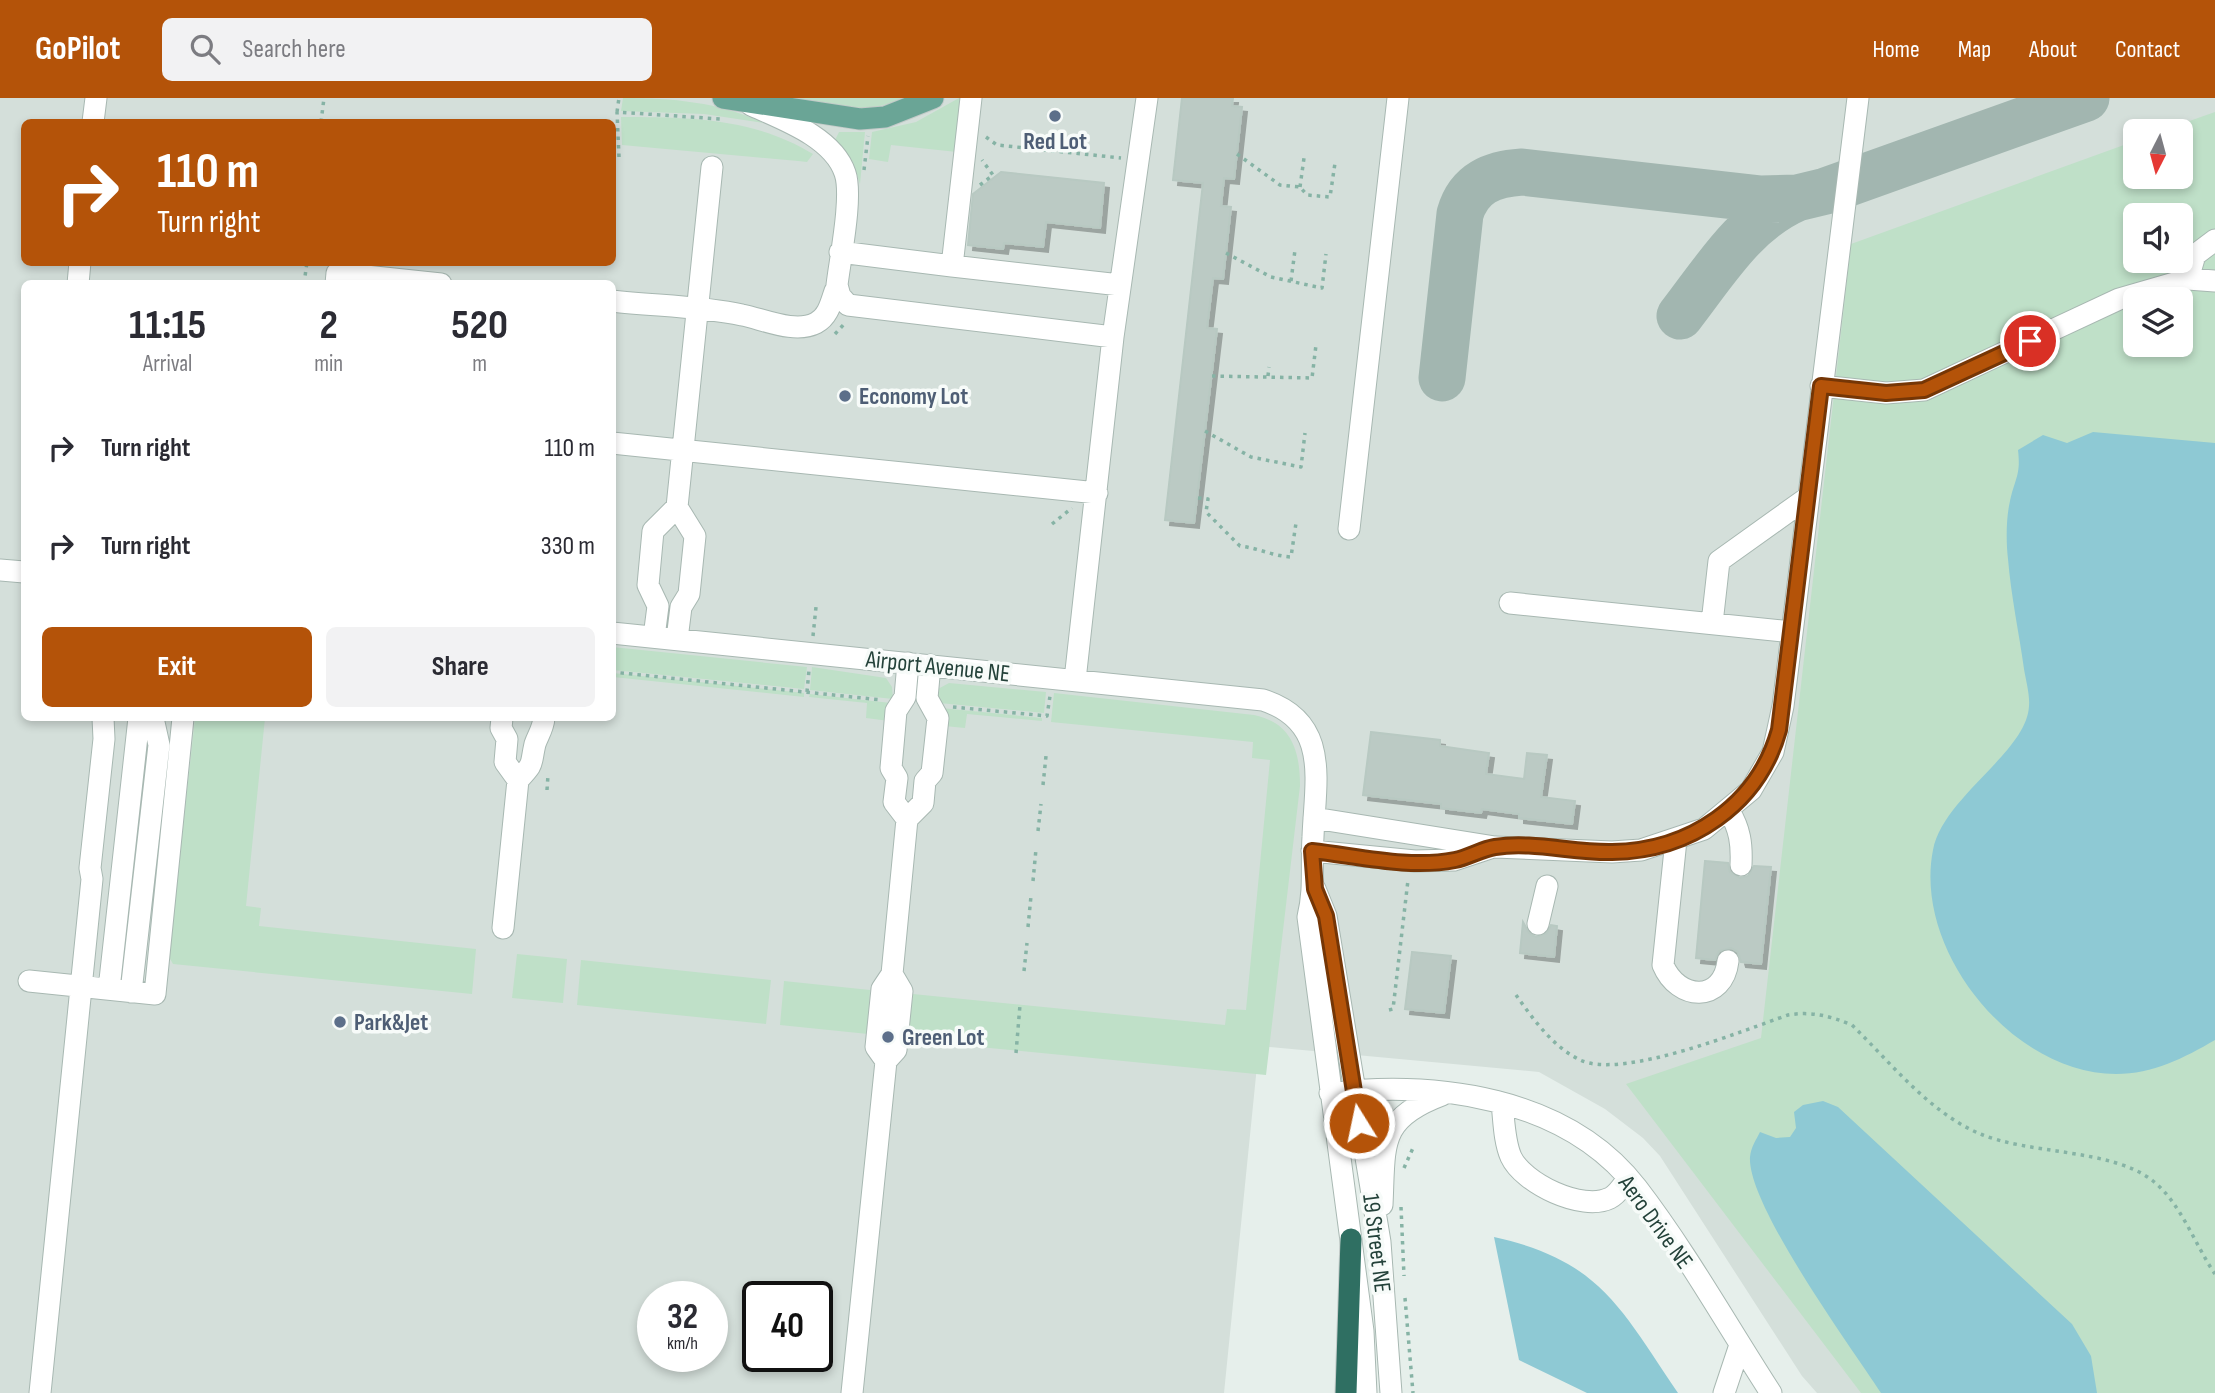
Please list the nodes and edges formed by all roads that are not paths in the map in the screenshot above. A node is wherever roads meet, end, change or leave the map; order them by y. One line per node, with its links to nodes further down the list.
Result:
1 (96, 98): 10 (street)
2 (933, 98): 8 (main road)
3 (971, 98): 15 (street)
4 (1147, 98): 20 (street)
5 (1398, 98): 31 (street)
6 (1845, 98): 11 (street)
7 (1858, 98): 11 (street)
8 (749, 104): 9 (main road); 14 (street)
9 (724, 108)
10 (93, 119)
11 (1856, 121): 25 (street)
12 (712, 167): 23 (street)
13 (2215, 240): 16 (street)
14 (840, 252): 15 (street); 21 (street)
15 (952, 266): 20 (street)
16 (2188, 279): 19 (street); 25 (street)
17 (336, 280): 18 (street)
18 (403, 280)
19 (2215, 281)
20 (1120, 285): 24 (street)
21 (836, 288): 23 (street); 24 (street)
22 (616, 301): 23 (street)
23 (698, 310): 27 (street)
24 (1113, 337): 28 (street)
25 (1821, 386): 29 (street)
26 (616, 443): 27 (street)
27 (683, 450): 28 (street); 30 (street)
28 (1091, 492): 42 (street)
29 (1807, 498): 35 (street); 37 (street)
30 (677, 507): 38 (street); 39 (street)
31 (1349, 529)
32 (0, 570): 33 (street)
33 (21, 572)
34 (1510, 603): 35 (street)
35 (1712, 624): 37 (street)
36 (616, 632): 38 (street, Airport Avenue NE)
37 (1792, 632): 57 (street)
38 (654, 637): 39 (street, Airport Avenue NE)
39 (677, 639): 40 (street, Airport Avenue NE)
40 (908, 663): 41 (street, Airport Avenue NE); 59 (street)
41 (930, 666): 42 (street, Airport Avenue NE); 59 (street)
42 (1075, 680): 43 (street, Airport Avenue NE)
43 (1264, 700): 58 (street, 19 Street NE)
44 (95, 721): 64 (street)
45 (103, 721): 64 (street)
46 (127, 721): 71 (street)
47 (139, 721): 71 (street)
48 (153, 721): 71 (street)
49 (183, 721): 71 (street)
50 (502, 721): 54 (street)
51 (517, 721): 54 (street)
52 (531, 721): 55 (street)
53 (544, 721): 55 (street)
54 (508, 739): 56 (street)
55 (536, 742): 56 (street)
56 (518, 780): 68 (street)
57 (1729, 811): 60 (street); 63 (street)
58 (1314, 818): 61 (street); 62 (street, 19 Street NE)
59 (907, 820): 81 (street)
60 (1676, 841): 61 (street); 69 (street)
61 (1495, 847): 62 (street)
62 (1312, 851): 66 (street, 19 Street NE)
63 (1741, 865)
64 (90, 868): 71 (street)
65 (1547, 886): 67 (street)
66 (1315, 889): 72 (street, 19 Street NE); 74 (street, 19 Street NE)
67 (1538, 924)
68 (503, 928)
69 (1728, 961)
70 (29, 981): 71 (street)
71 (108, 989): 80 (street)
72 (1353, 1091): 73 (street, Aero Drive NE); 74 (street, Aero Drive NE); 78 (street, 19 Street NE)
73 (1447, 1092): 75 (street, Aero Drive NE); 78 (street)
74 (1330, 1093): 77 (street, 19 Street NE)
75 (1502, 1103): 76 (street, Aero Drive NE); 76 (street)
76 (1628, 1179): 79 (street, Aero Drive NE)
77 (1351, 1239): 82 (highway); 83 (street, 19 Street NE)
78 (1380, 1242): 84 (street, 19 Street NE)
79 (1740, 1345): 85 (street); 86 (street, Aero Drive NE)
80 (40, 1393)
81 (852, 1393)
82 (1346, 1393)
83 (1366, 1393)
84 (1391, 1393)
85 (1724, 1393)
86 (1771, 1393)

